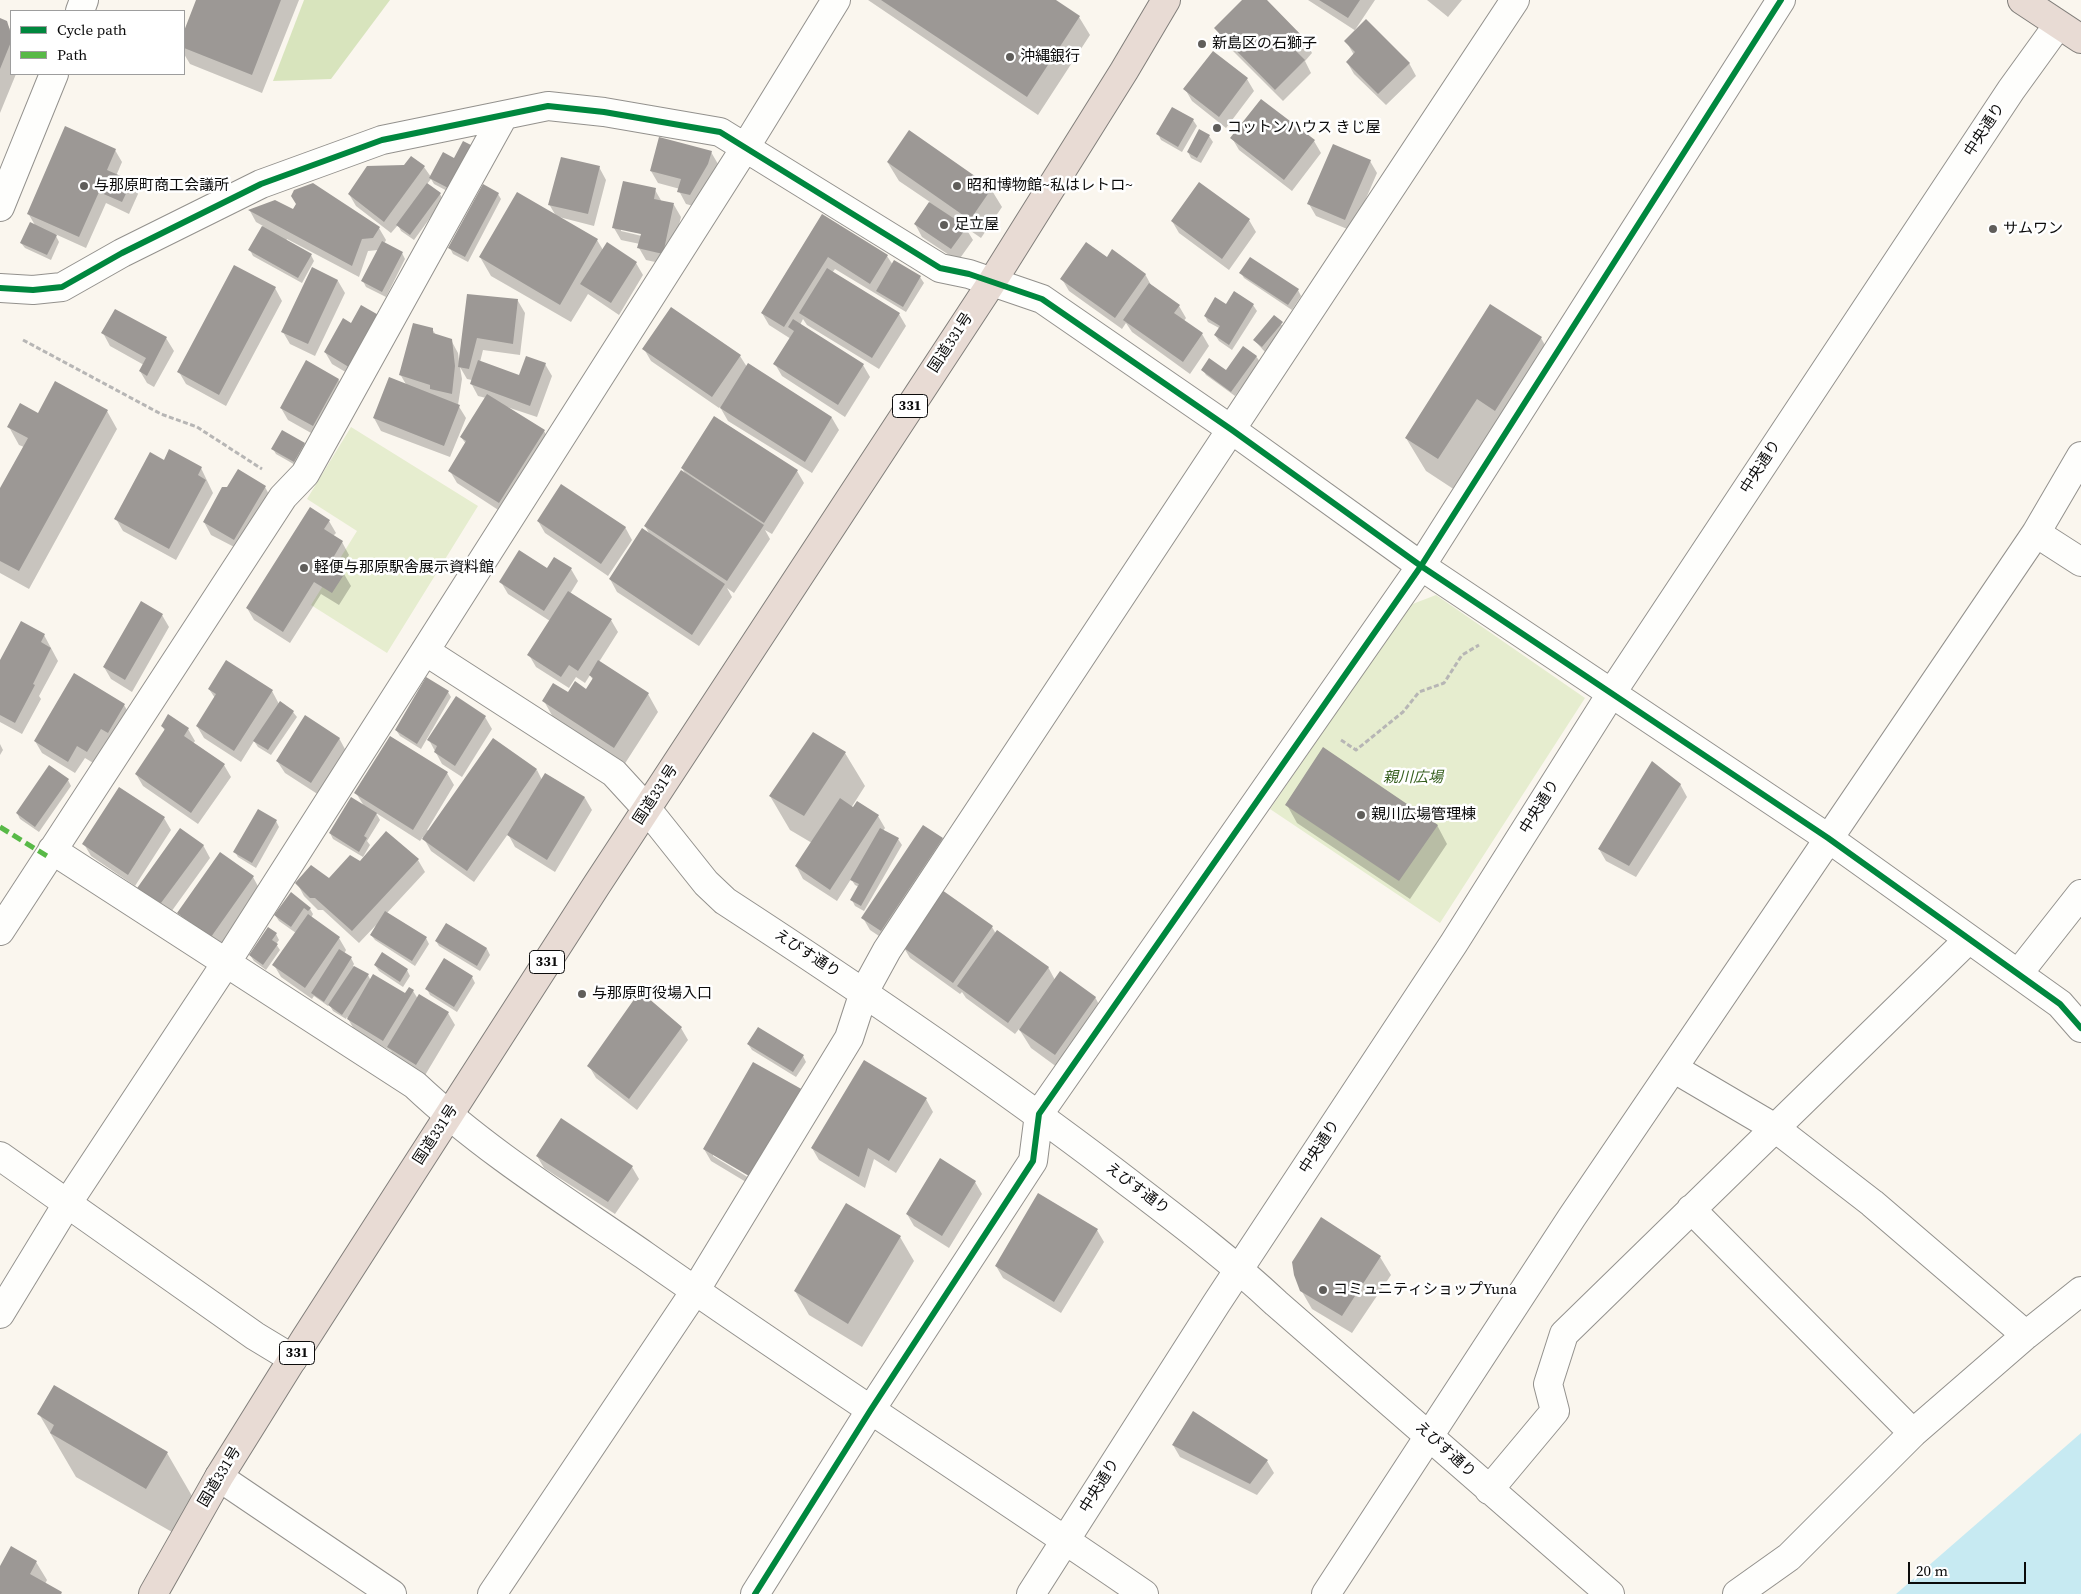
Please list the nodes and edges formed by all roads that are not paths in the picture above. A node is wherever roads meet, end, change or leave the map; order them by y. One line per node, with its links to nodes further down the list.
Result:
1 (836, 0): 10 (street)
2 (1166, 0): 12 (highway, 国道331号 / 331)
3 (1515, 0): 14 (street)
4 (1781, 0): 18 (street)
5 (2022, 0): 6 (highway)
6 (2058, 25): 7 (highway); 20 (street, 中央通り)
7 (2081, 39)
8 (54, 75): 11 (street)
9 (504, 115): 10 (street); 13 (street); 23 (street)
10 (745, 148): 12 (street); 19 (street)
11 (0, 207)
12 (992, 282): 14 (street); 21 (highway, 国道331号 / 331)
13 (0, 288)
14 (1232, 430): 18 (street); 29 (street)
15 (2081, 456): 16 (street)
16 (2036, 533): 17 (street); 22 (street)
17 (2081, 562)
18 (1421, 566): 20 (street); 32 (street)
19 (425, 652): 21 (street, えびす通り); 27 (street)
20 (1611, 694): 22 (street); 38 (street, 中央通り)
21 (647, 809): 29 (street, えびす通り); 33 (highway, 国道331号 / 331)
22 (1828, 838): 26 (street); 31 (street)
23 (52, 850): 25 (street); 27 (street)
24 (2081, 894): 28 (street)
25 (0, 931)
26 (1969, 939): 28 (street); 34 (street)
27 (226, 963): 33 (street); 36 (street)
28 (2018, 974): 30 (street)
29 (864, 992): 32 (street, えびす通り); 39 (street)
30 (2081, 1028)
31 (1673, 1068): 34 (street); 46 (street)
32 (1039, 1114): 38 (street, えびす通り); 44 (street)
33 (448, 1116): 39 (street); 43 (highway, 国道331号 / 331)
34 (1775, 1128): 37 (street); 42 (street)
35 (0, 1156): 36 (street)
36 (67, 1204): 41 (street); 43 (street)
37 (1691, 1210): 45 (street); 48 (street)
38 (1240, 1269): 46 (street, えびす通り); 49 (street, 中央通り)
39 (695, 1291): 44 (street); 53 (street)
40 (2081, 1291): 42 (street)
41 (0, 1314)
42 (2026, 1335): 45 (street)
43 (293, 1359): 47 (highway, 国道331号 / 331)
44 (870, 1411): 49 (street); 54 (street)
45 (1913, 1433): 58 (street)
46 (1430, 1436): 48 (street, えびす通り); 57 (street)
47 (219, 1477): 51 (highway, 国道331号 / 331); 52 (street)
48 (1490, 1490): 50 (street, えびす通り)
49 (1066, 1540): 55 (street, 中央通り); 56 (street)
50 (1599, 1590)
51 (153, 1594)
52 (392, 1594)
53 (492, 1594)
54 (755, 1594)
55 (1030, 1594)
56 (1144, 1594)
57 (1326, 1594)
58 (1738, 1594)

